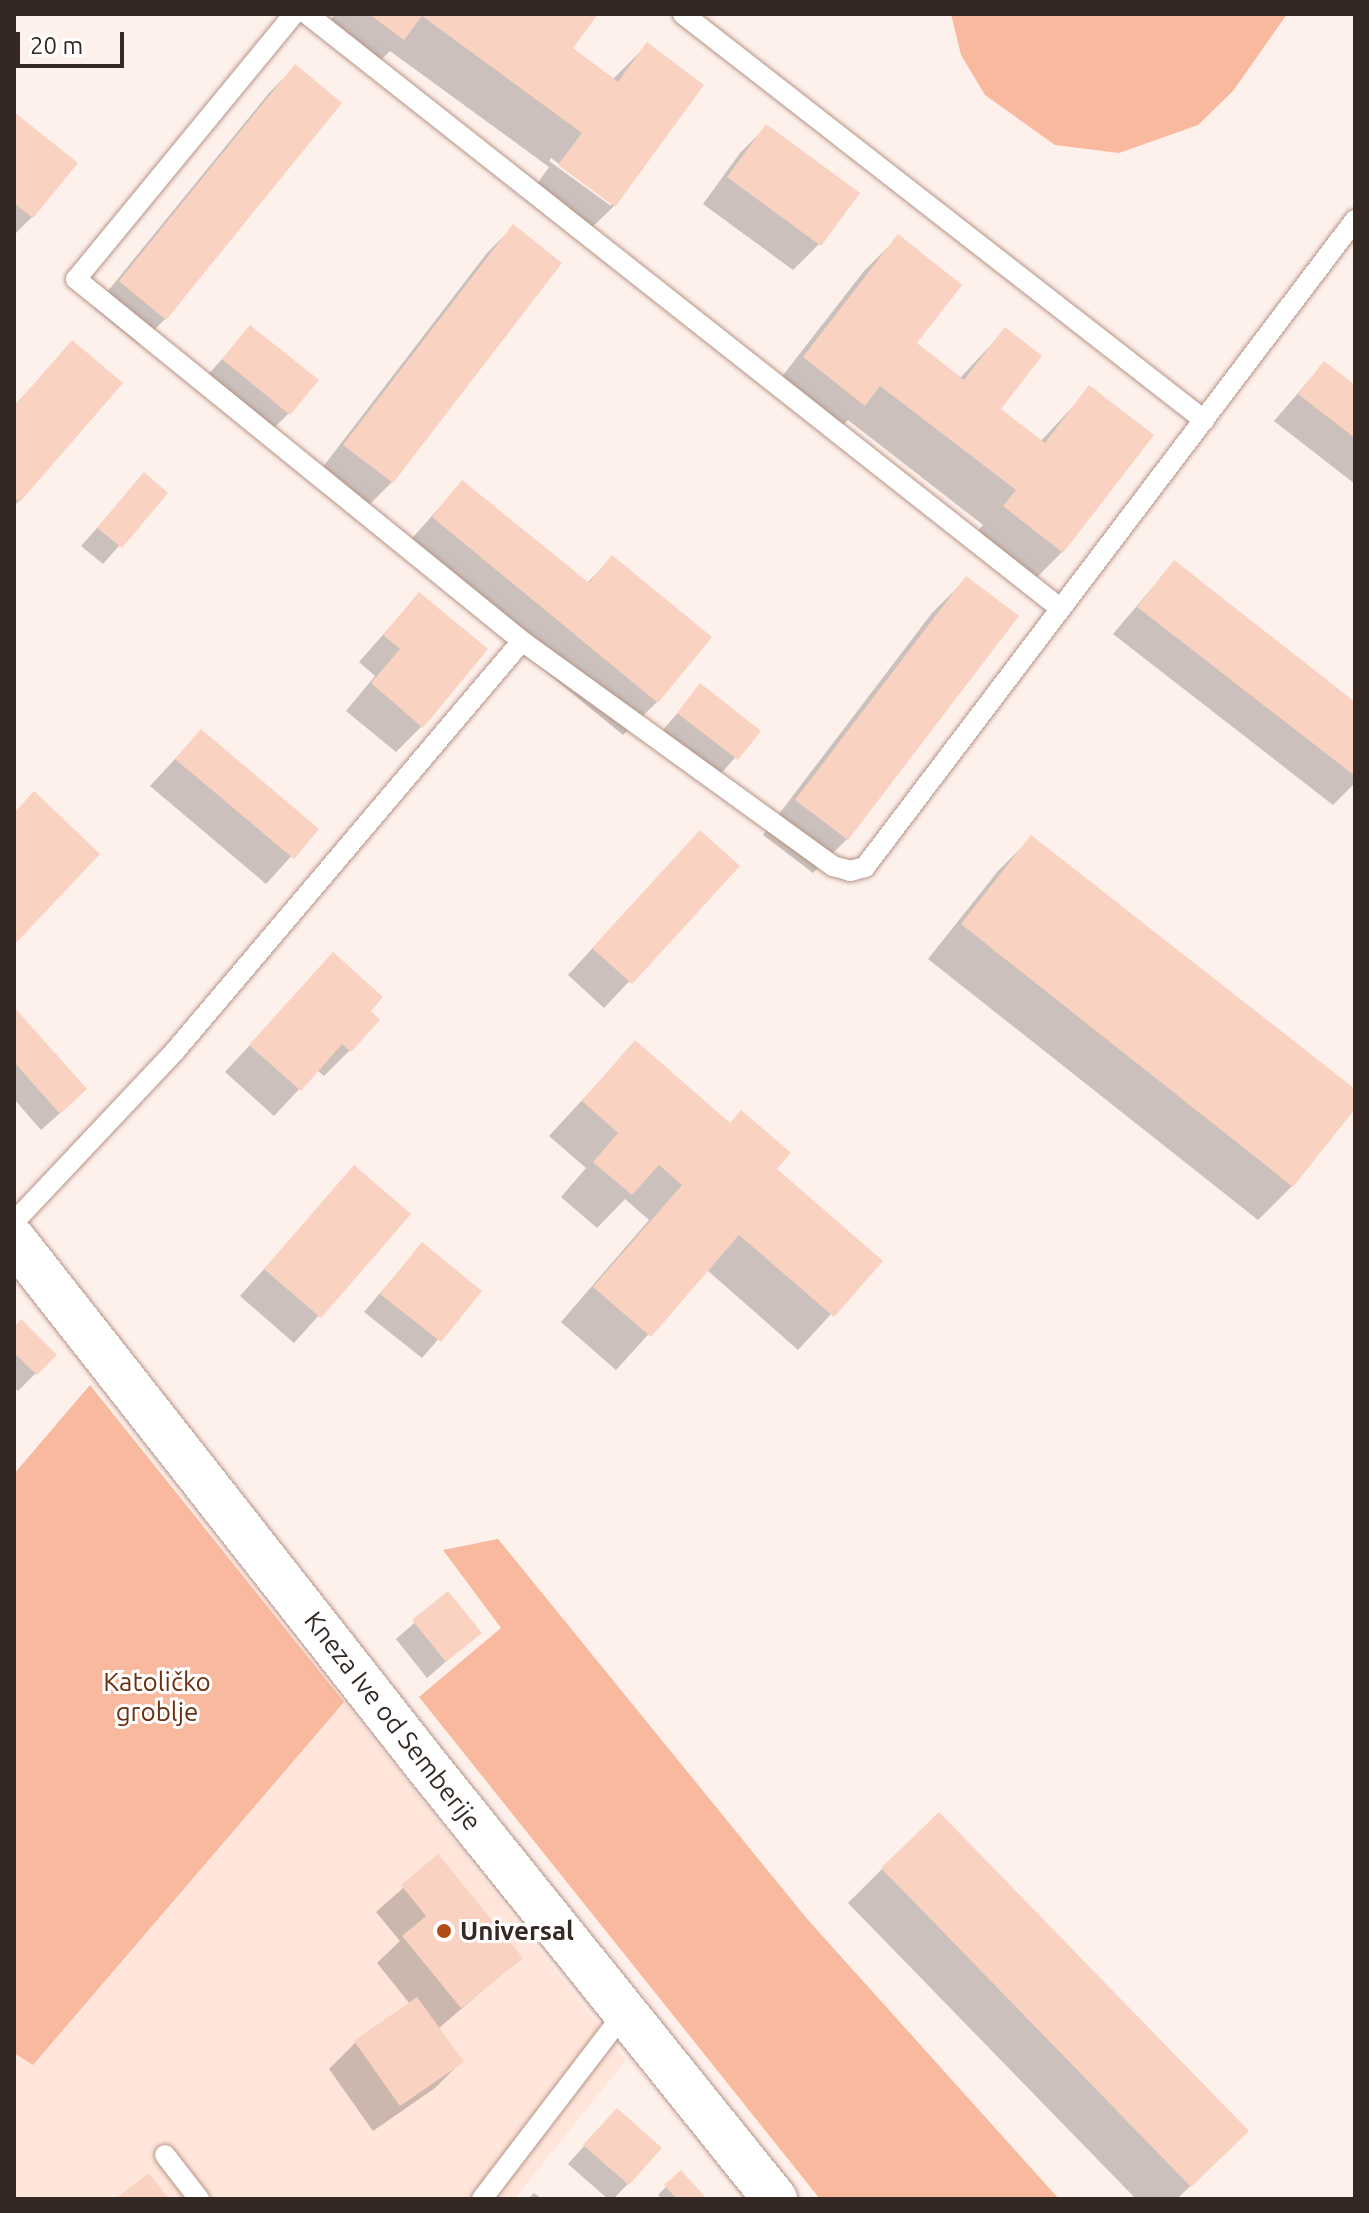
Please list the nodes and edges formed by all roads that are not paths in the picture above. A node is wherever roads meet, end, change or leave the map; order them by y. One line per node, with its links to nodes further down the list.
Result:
1 (294, 14): 7 (lane)
2 (307, 14): 6 (lane)
3 (683, 14): 5 (lane)
4 (1355, 220): 5 (lane)
5 (1204, 420): 6 (lane)
6 (1061, 609): 7 (lane)
7 (522, 641): 8 (lane)
8 (14, 1222)
9 (14, 1240): 10 (street, Kneza Ive od Semberije)
10 (625, 2012): 13 (lane); 14 (street, Kneza Ive od Semberije)
11 (165, 2155): 12 (lane)
12 (199, 2199)
13 (482, 2199)
14 (775, 2199)

